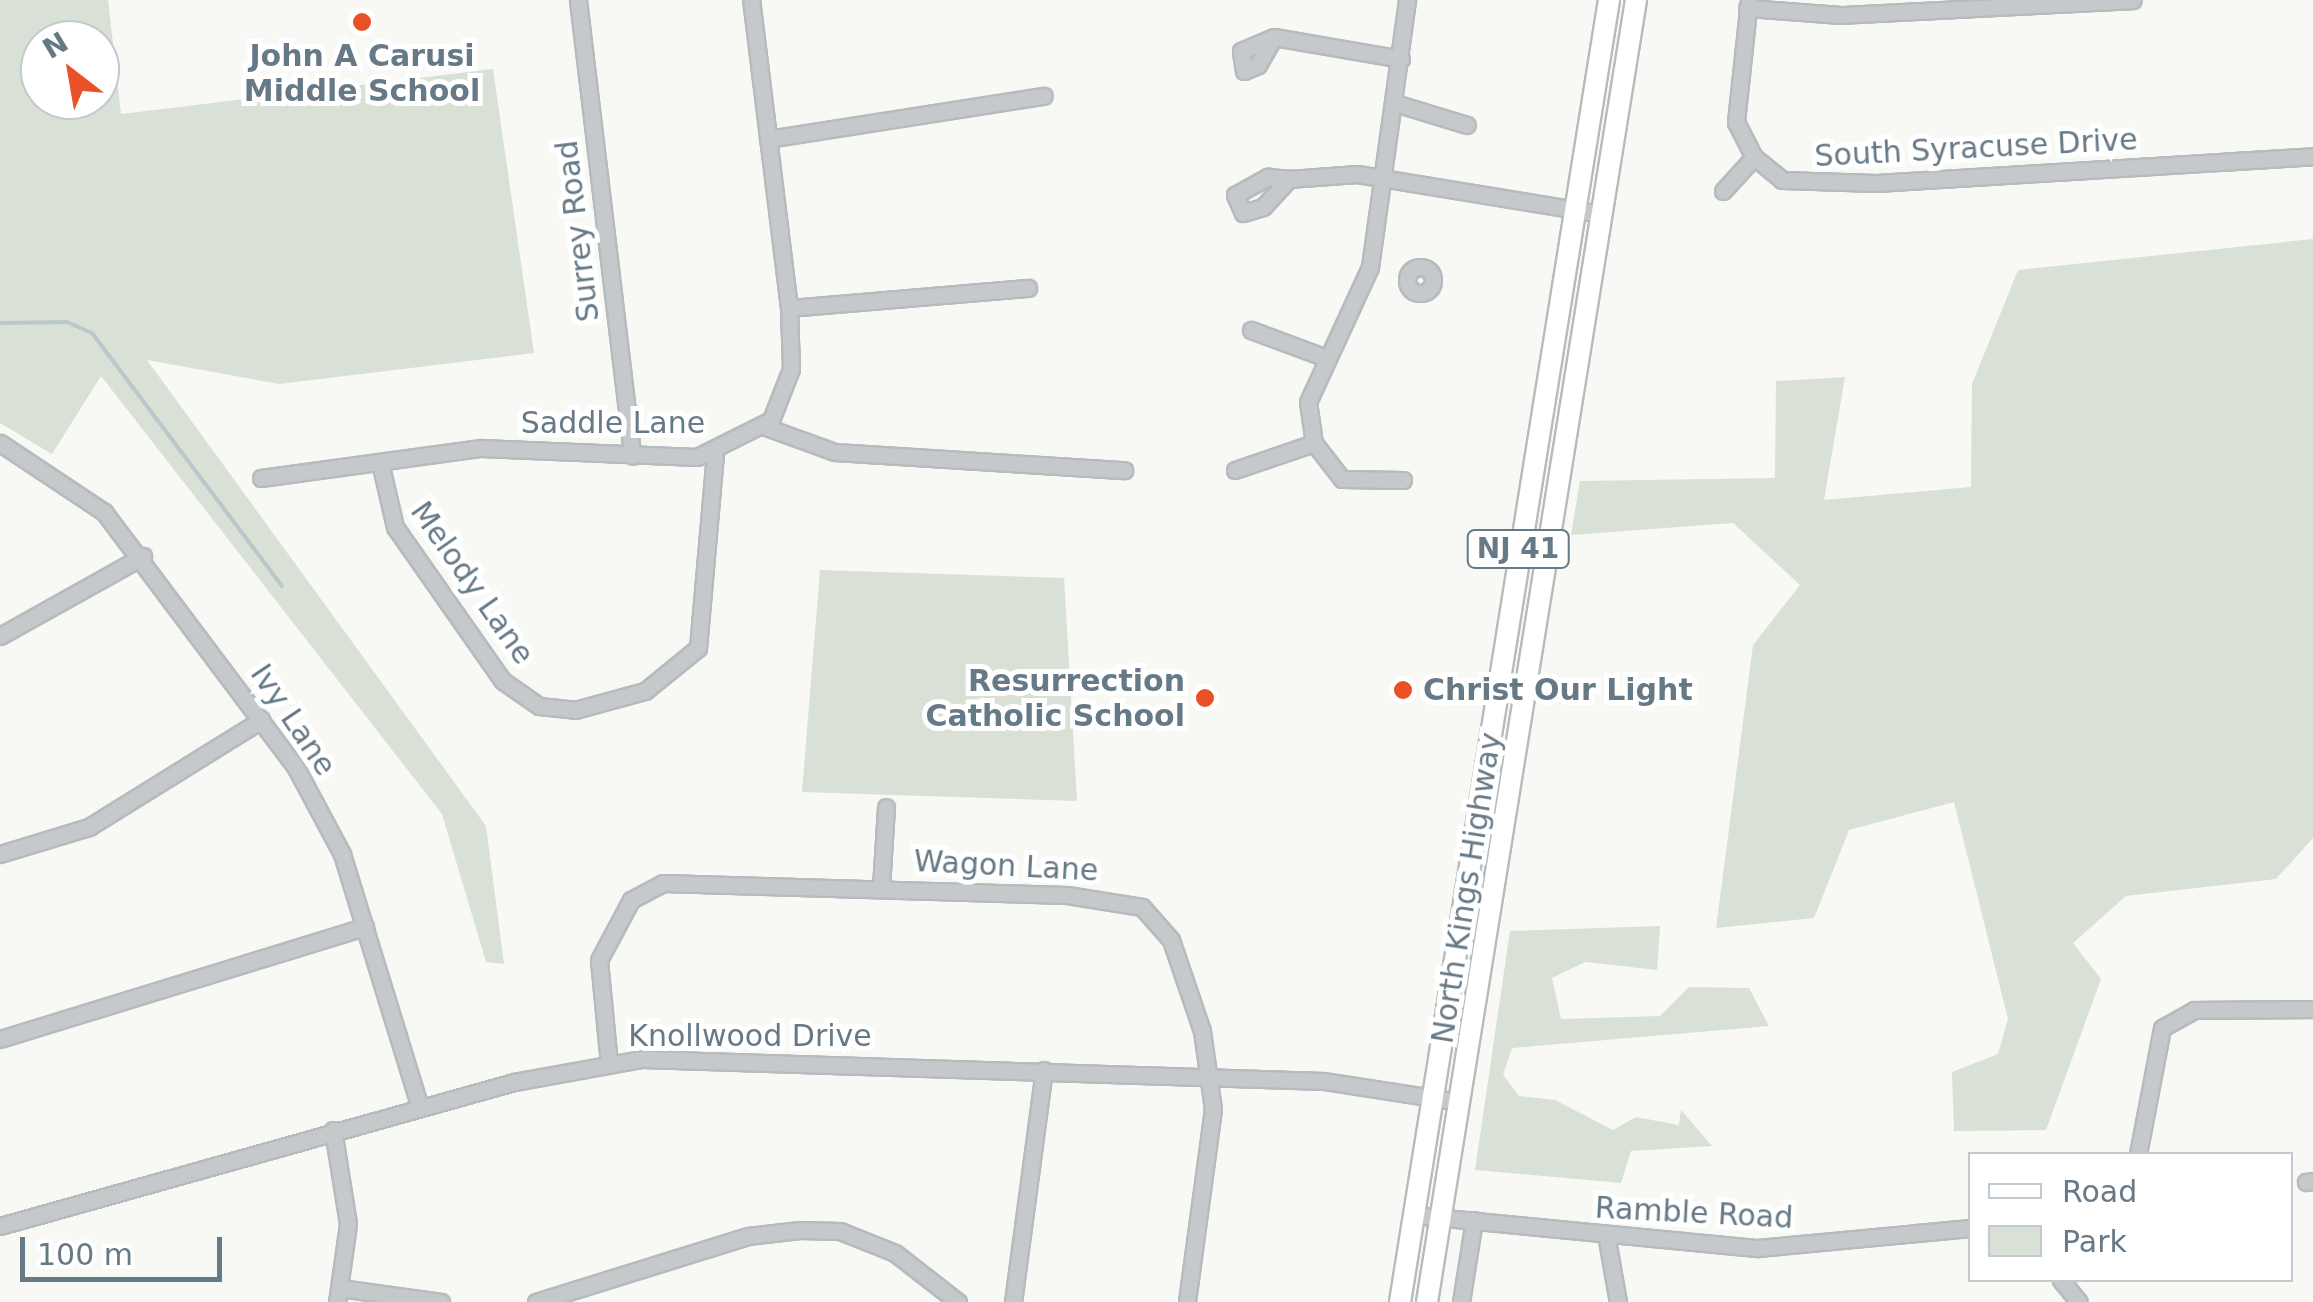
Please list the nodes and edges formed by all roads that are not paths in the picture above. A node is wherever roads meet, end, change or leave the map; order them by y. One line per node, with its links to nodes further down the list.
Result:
1 (578, 0): 31 (street, Surrey Road)
2 (752, 0): 13 (street)
3 (1407, 0): 9 (street)
4 (1609, 0): 19 (main road, North Kings Highway / NJ 41)
5 (1636, 0): 20 (main road, North Kings Highway / NJ 41)
6 (2132, 0): 7 (street)
7 (1748, 4): 15 (street)
8 (1274, 37): 9 (street)
9 (1401, 59): 11 (street)
10 (1044, 96): 13 (street)
11 (1395, 102): 12 (street); 16 (street)
12 (1467, 125)
13 (768, 139): 24 (street)
14 (2313, 156): 15 (street, South Syracuse Drive)
15 (1754, 157): 18 (street)
16 (1384, 178): 17 (street); 19 (street); 21 (street)
17 (1289, 179)
18 (1723, 191)
19 (1574, 208): 20 (street); 49 (main road, North Kings Highway / NJ 41)
20 (1601, 214): 50 (main road, North Kings Highway / NJ 41)
21 (1378, 270): 22 (street); 26 (street)
22 (1402, 278)
23 (1028, 288): 24 (street)
24 (789, 308): 27 (street)
25 (1252, 330): 26 (street)
26 (1322, 356): 29 (street)
27 (764, 426): 30 (street, Saddle Lane); 33 (street)
28 (0, 443): 37 (street, Ivy Lane)
29 (1314, 444): 34 (street); 36 (street)
30 (715, 453): 31 (street, Saddle Lane); 32 (street, Melody Lane)
31 (632, 456): 32 (street, Saddle Lane)
32 (380, 462): 35 (street, Saddle Lane)
33 (1124, 470)
34 (1235, 470)
35 (261, 478)
36 (1403, 480)
37 (144, 556): 38 (street); 39 (street, Ivy Lane)
38 (0, 636)
39 (261, 720): 41 (street); 43 (street, Ivy Lane)
40 (886, 807): 42 (street)
41 (0, 854)
42 (881, 888): 46 (street, Wagon Lane); 48 (street, Wagon Lane)
43 (365, 927): 45 (street); 51 (street, Ivy Lane)
44 (2313, 1008): 53 (street)
45 (0, 1039)
46 (609, 1064): 47 (street, Knollwood Drive); 51 (street, Knollwood Drive)
47 (1044, 1070): 48 (street, Knollwood Drive); 65 (street)
48 (1207, 1076): 49 (street, Knollwood Drive); 66 (street, Wagon Lane)
49 (1433, 1098): 50 (street, Knollwood Drive); 54 (main road, North Kings Highway / NJ 41)
50 (1459, 1102): 55 (main road, North Kings Highway / NJ 41)
51 (420, 1107): 52 (street, Knollwood Drive)
52 (332, 1130): 57 (street, Knollwood Drive); 61 (street)
53 (2138, 1152)
54 (1414, 1216): 55 (street, Ramble Road); 67 (main road, North Kings Highway / NJ 41)
55 (1441, 1216): 56 (street, Ramble Road); 68 (main road, North Kings Highway / NJ 41)
56 (1474, 1220): 59 (street, Ramble Road); 69 (street)
57 (0, 1226)
58 (1968, 1228): 59 (street, Ramble Road)
59 (1606, 1234): 70 (street)
60 (2063, 1282): 71 (street)
61 (339, 1295): 62 (street)
62 (442, 1302)
63 (536, 1302): 64 (street)
64 (958, 1302)
65 (1013, 1302)
66 (1187, 1302)
67 (1400, 1302)
68 (1427, 1302)
69 (1460, 1302)
70 (1618, 1302)
71 (2079, 1302)

